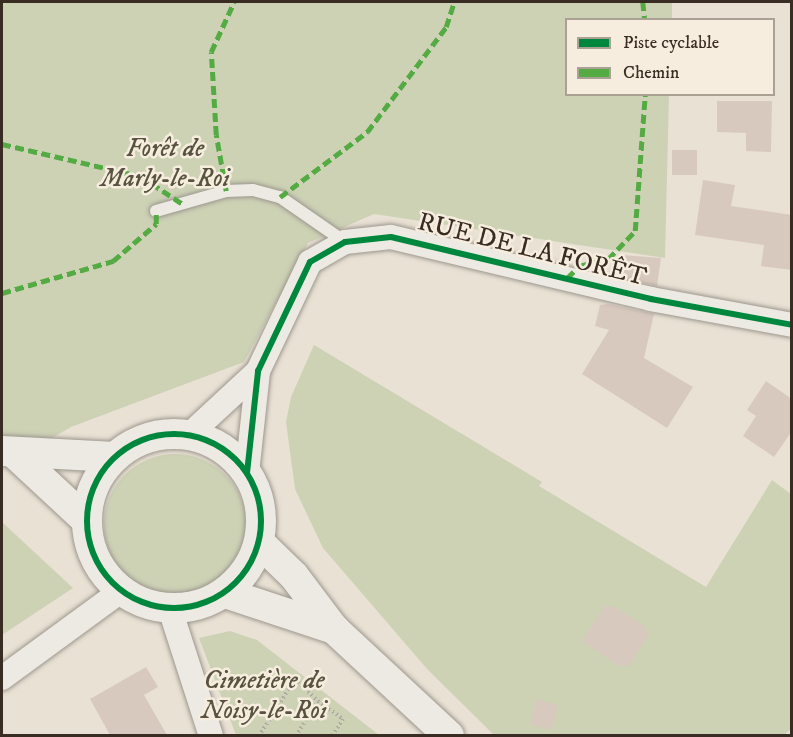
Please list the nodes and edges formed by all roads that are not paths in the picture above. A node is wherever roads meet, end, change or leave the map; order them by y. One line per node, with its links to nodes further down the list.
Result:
1 (156, 211): 2 (lane)
2 (345, 242): 3 (street, RUE DE LA FORÊT); 4 (street, RUE DE LA FORÊT)
3 (792, 325)
4 (258, 371): 5 (street, RUE DE LA FORÊT); 8 (street, RUE DE LA FORÊT)
5 (189, 435): 7 (street); 8 (street)
6 (8, 452): 7 (street); 9 (street)
7 (115, 457): 9 (street)
8 (247, 472): 10 (street)
9 (86, 520): 11 (street)
10 (260, 543): 12 (street); 14 (street)
11 (121, 591): 13 (street); 15 (street)
12 (225, 593): 13 (street); 14 (street)
13 (170, 609): 16 (street)
14 (334, 629): 17 (street)
15 (2, 678)
16 (211, 735)
17 (449, 735)

